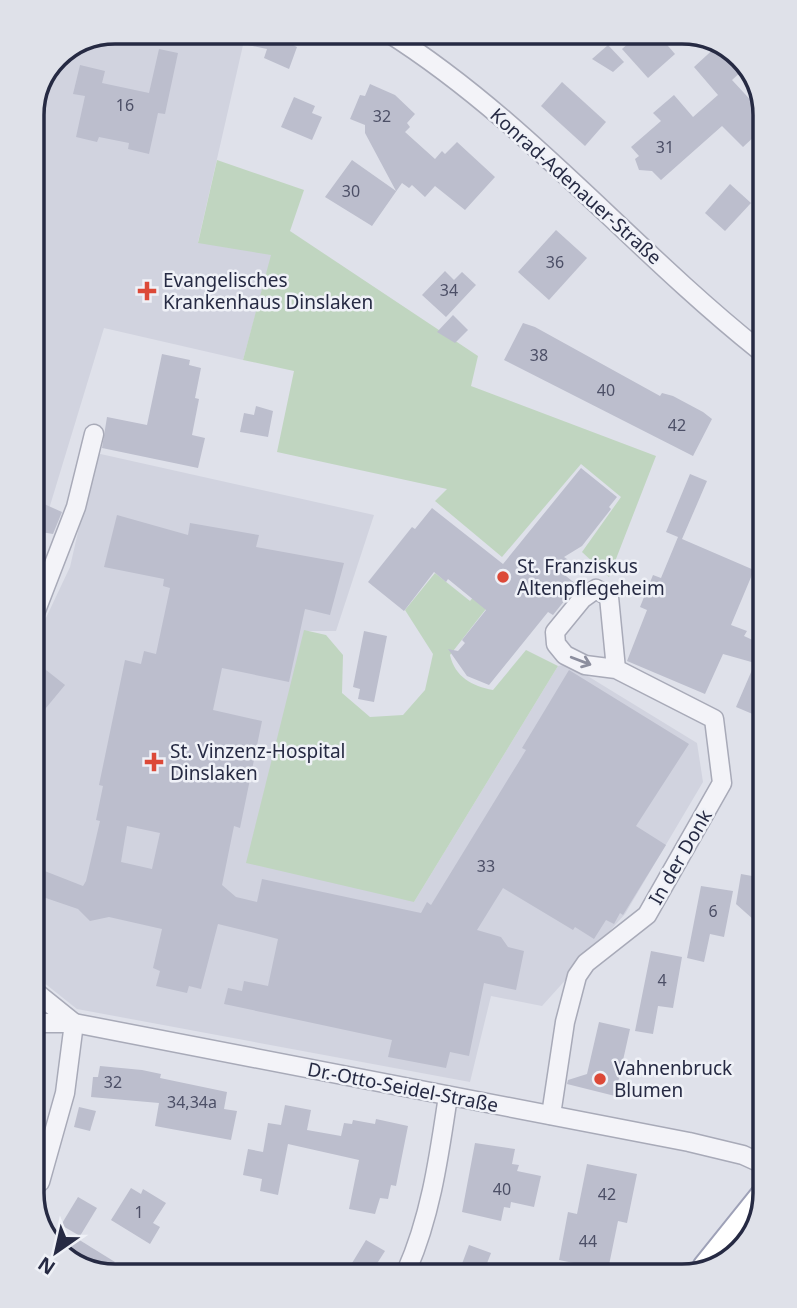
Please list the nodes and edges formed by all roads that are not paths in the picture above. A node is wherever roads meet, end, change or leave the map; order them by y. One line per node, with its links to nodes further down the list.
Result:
1 (406, 44): 2 (street, Konrad-Adenauer-Straße)
2 (753, 345)
3 (94, 434): 4 (street)
4 (44, 590)
5 (616, 669): 5 (street, In der Donk, one-way to 5); 10 (street, In der Donk)
6 (44, 999): 8 (street)
7 (44, 1023): 8 (street, Dr.-Otto-Seidel-Straße)
8 (74, 1023): 9 (street, Dr.-Otto-Seidel-Straße); 12 (street)
9 (448, 1096): 10 (street, Dr.-Otto-Seidel-Straße); 15 (street)
10 (551, 1115): 11 (street, Dr.-Otto-Seidel-Straße)
11 (753, 1160)
12 (44, 1168)
13 (750, 1216): 14 (main road)
14 (718, 1254)
15 (409, 1264)

